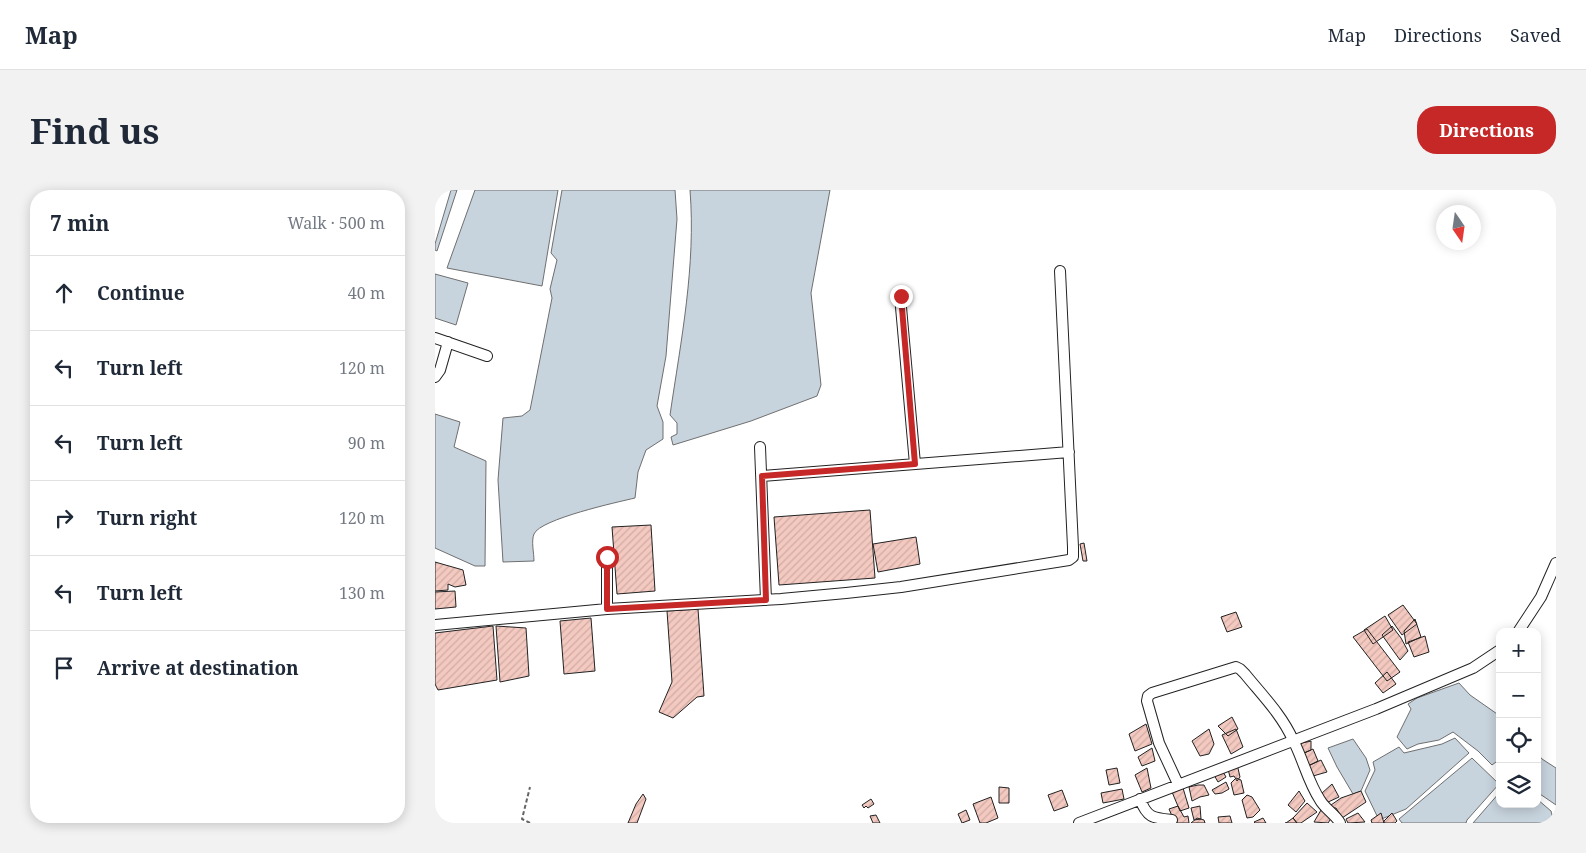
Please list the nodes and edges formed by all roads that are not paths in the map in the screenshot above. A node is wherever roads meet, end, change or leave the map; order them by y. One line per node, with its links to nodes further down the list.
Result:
1 (1060, 270): 8 (street)
2 (901, 296): 9 (street)
3 (435, 338): 4 (street)
4 (448, 342): 5 (street); 6 (street)
5 (487, 356)
6 (435, 377)
7 (760, 447): 10 (street)
8 (1069, 452): 9 (street); 13 (street)
9 (915, 464): 10 (street)
10 (762, 476): 13 (street)
11 (607, 557): 14 (street)
12 (1556, 563): 16 (street)
13 (766, 600): 14 (street)
14 (607, 609): 15 (street)
15 (435, 625)
16 (1521, 628)
17 (1496, 653): 18 (street)
18 (1293, 740): 19 (street); 19 (street); 23 (street)
19 (1178, 784): 20 (street)
20 (1140, 799): 21 (street); 22 (street)
21 (1172, 820)
22 (1079, 823)
23 (1340, 823)

